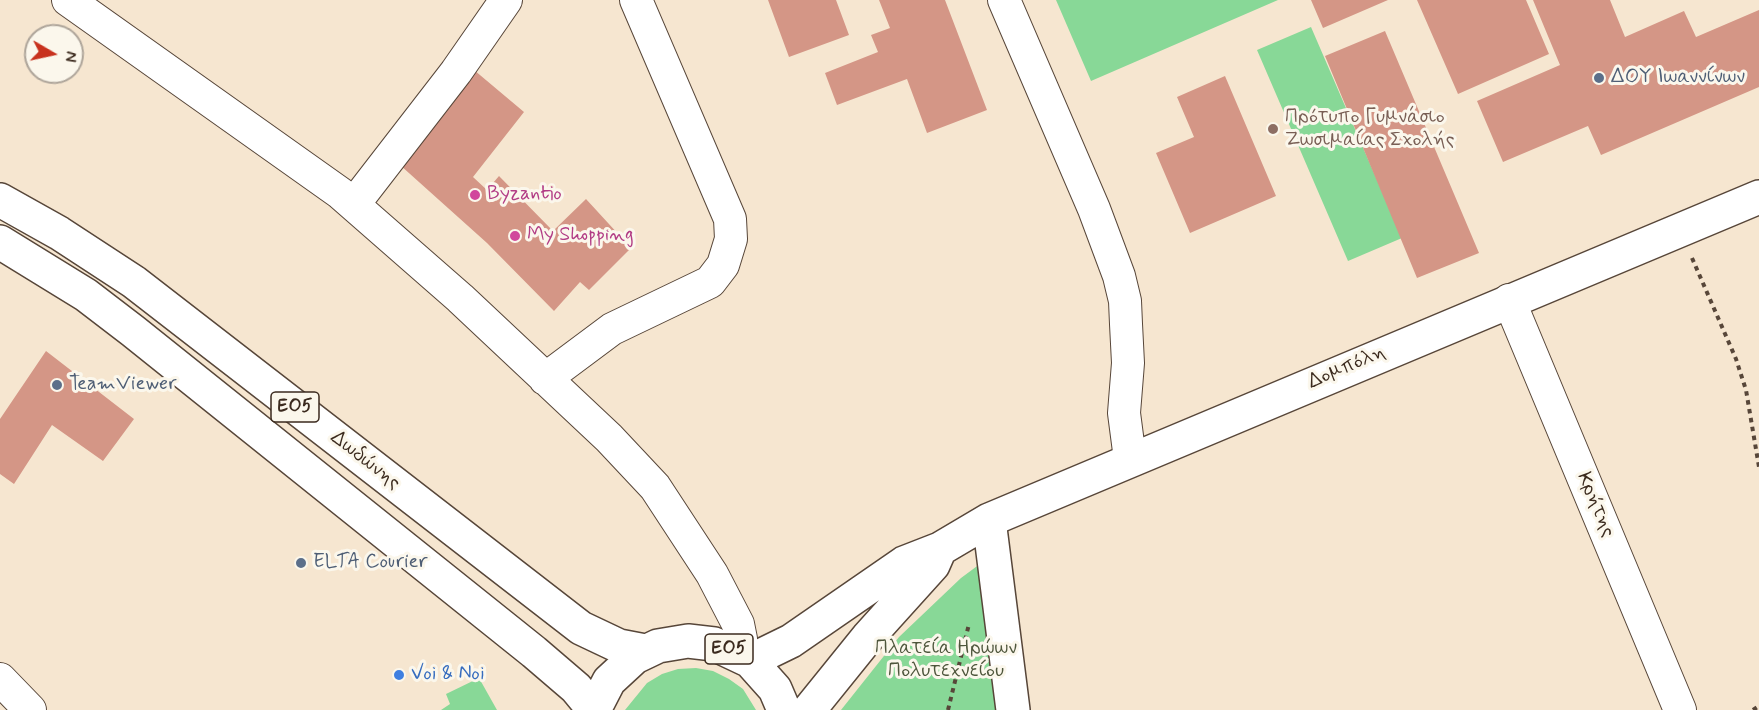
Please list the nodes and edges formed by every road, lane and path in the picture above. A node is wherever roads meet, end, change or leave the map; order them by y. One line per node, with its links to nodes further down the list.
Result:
1 (68, 0): 7 (street)
2 (506, 0): 7 (street)
3 (636, 0): 11 (street)
4 (1004, 0): 12 (street)
5 (1759, 197): 8 (main road, Δομπόλη)
6 (0, 200): 17 (main road, Δωδώνης / ΕΟ5)
7 (354, 204): 11 (street)
8 (1679, 230): 10 (main road, Δομπόλη); 13 (path)
9 (0, 242): 22 (main road, Δωδώνης / ΕΟ5)
10 (1509, 300): 12 (main road, Δομπόλη); 27 (street, Κρήτης)
11 (545, 379): 18 (street)
12 (1130, 459): 14 (main road, Δομπόλη)
13 (1759, 467)
14 (989, 520): 15 (main road, Δομπόλη); 26 (main road)
15 (940, 549): 18 (main road, Δομπόλη); 24 (main road)
16 (970, 619): 25 (path)
17 (645, 651): 18 (main road, Δωδώνης / ΕΟ5); 22 (main road, Δωδώνης / ΕΟ5)
18 (745, 658): 23 (main road, Δωδώνης / ΕΟ5)
19 (0, 679): 21 (street)
20 (1759, 706): 28 (path)
21 (30, 710)
22 (594, 710)
23 (784, 710)
24 (809, 710)
25 (948, 710)
26 (1013, 710)
27 (1680, 710)
28 (1753, 710)

